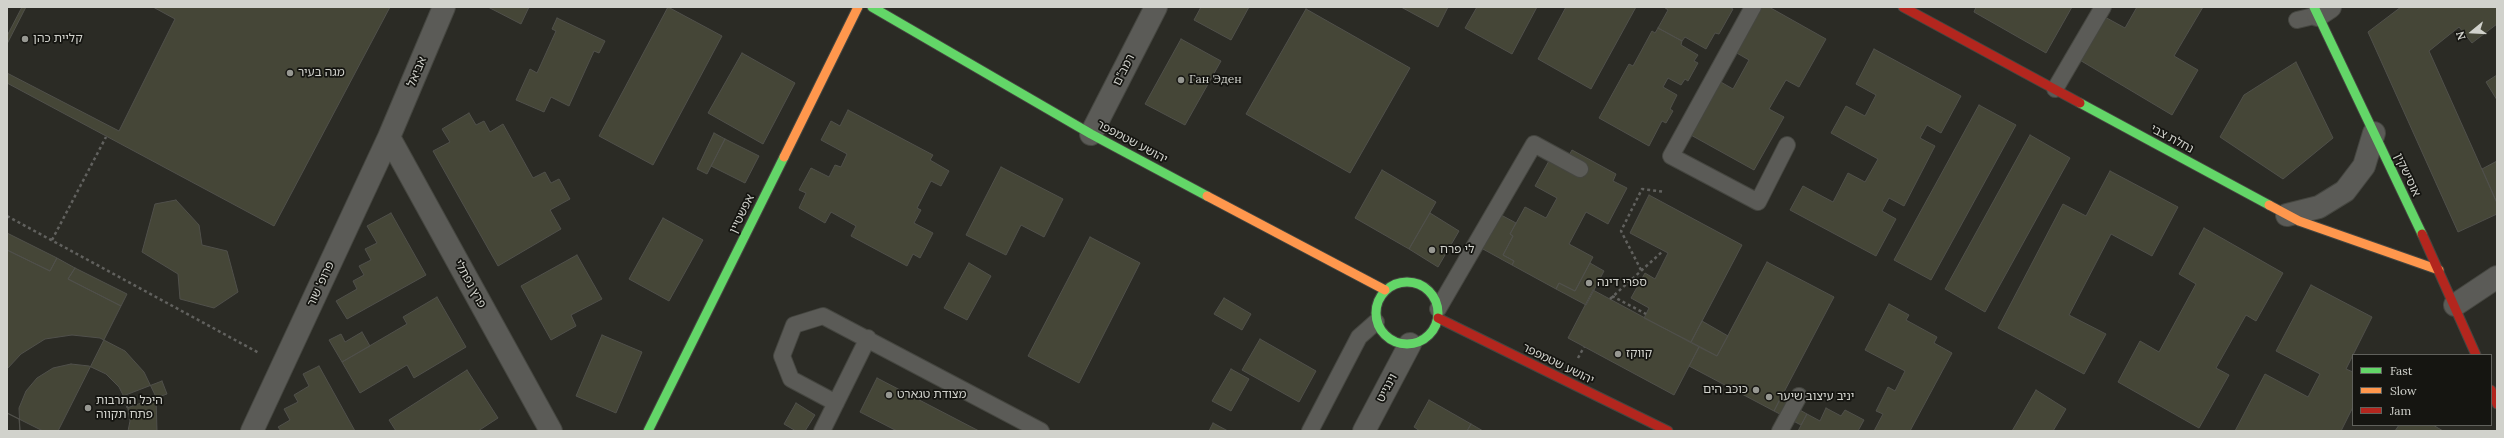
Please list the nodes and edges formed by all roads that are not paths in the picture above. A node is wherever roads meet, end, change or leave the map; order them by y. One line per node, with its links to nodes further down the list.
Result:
1 (444, 7): 12 (street, אביאל)
2 (858, 7): 31 (street, אפשטיין)
3 (872, 7): 11 (street, יהושע שטמפפר)
4 (1156, 7): 11 (street, רמב"ם)
5 (1753, 7): 13 (lane)
6 (1903, 7): 9 (street, נחלת צבי)
7 (2102, 7): 9 (lane)
8 (2314, 12): 10 (street, אוסישקין)
9 (2055, 89): 15 (street, נחלת צבי)
10 (2374, 133): 15 (street); 16 (street, אוסישקין)
11 (1091, 134): 18 (street, יהושע שטמפפר)
12 (389, 137): 29 (street, פרופ' שור); 30 (street, פרץ נפתלי)
13 (1787, 145)
14 (1580, 169): 20 (lane)
15 (2287, 215): 16 (street, נחלת צבי)
16 (2439, 270): 19 (street, אוסישקין)
17 (2497, 277): 19 (street)
18 (1385, 290): 20 (street); 21 (street)
19 (2455, 305): 24 (street, אוסישקין)
20 (1438, 313): 23 (street); 36 (street, יהושע שטמפפר)
21 (1376, 322): 23 (street); 34 (lane)
22 (868, 338): 27 (lane); 27 (lane); 33 (lane)
23 (1410, 344): 35 (street, וינגייט)
24 (2476, 354)
25 (2492, 392): 28 (street)
26 (1799, 396): 37 (lane)
27 (836, 403): 32 (lane)
28 (2497, 404)
29 (252, 431)
30 (551, 431)
31 (648, 431)
32 (822, 431)
33 (1041, 431)
34 (1310, 431)
35 (1364, 431)
36 (1668, 431)
37 (1780, 431)

